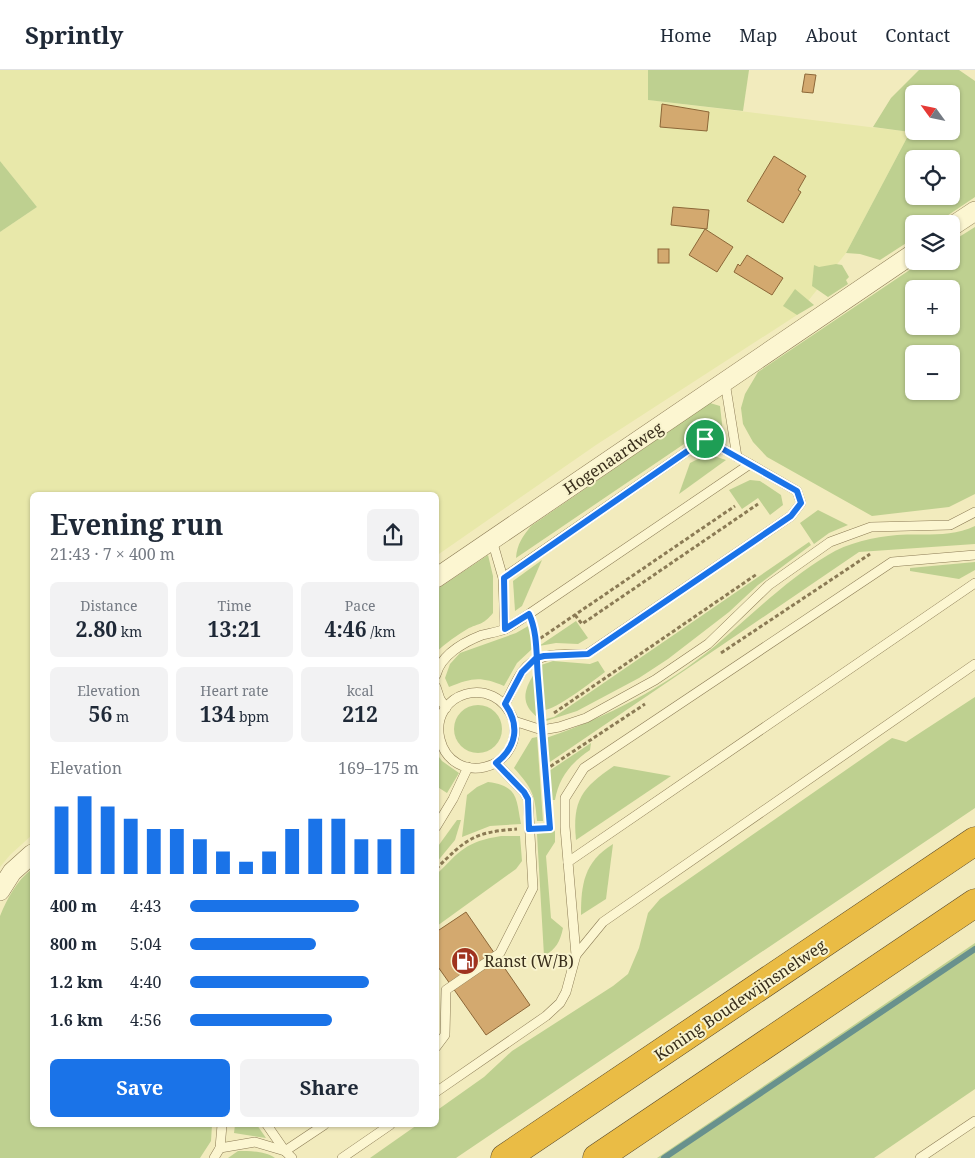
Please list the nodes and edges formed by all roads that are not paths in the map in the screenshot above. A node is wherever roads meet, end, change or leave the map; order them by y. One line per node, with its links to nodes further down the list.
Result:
1 (975, 211): 2 (street)
2 (960, 221)
3 (905, 259): 4 (street, Hogenaardweg)
4 (725, 382): 5 (lane); 8 (street, Hogenaardweg)
5 (736, 457): 6 (lane); 11 (lane)
6 (750, 464): 13 (lane); 17 (lane)
7 (975, 512): 19 (lane)
8 (492, 540): 10 (street, Hogenaardweg); 11 (lane)
9 (975, 555): 27 (lane)
10 (439, 576)
11 (504, 578): 13 (lane)
12 (975, 584): 27 (lane)
13 (505, 629): 15 (lane)
14 (975, 664): 30 (lane)
15 (439, 668)
16 (439, 696): 18 (lane)
17 (505, 704): 18 (lane); 19 (lane)
18 (446, 708): 20 (lane)
19 (514, 721): 22 (lane)
20 (439, 725)
21 (439, 733): 23 (lane)
22 (496, 763): 23 (lane); 31 (lane)
23 (468, 767): 24 (lane)
24 (439, 822)
25 (975, 841): 42 (highway, Koning Boudewijnsnelweg)
26 (30, 856): 28 (street)
27 (568, 862): 30 (lane)
28 (0, 891)
29 (975, 903): 43 (highway)
30 (576, 955): 32 (lane)
31 (439, 1043)
32 (439, 1090)
33 (975, 1120): 44 (lane)
34 (222, 1127): 38 (lane)
35 (268, 1127): 39 (lane)
36 (322, 1127): 39 (lane)
37 (387, 1127): 41 (lane)
38 (220, 1148): 39 (lane); 40 (lane)
39 (288, 1155)
40 (214, 1158)
41 (342, 1158)
42 (506, 1158)
43 (597, 1158)
44 (920, 1158)

